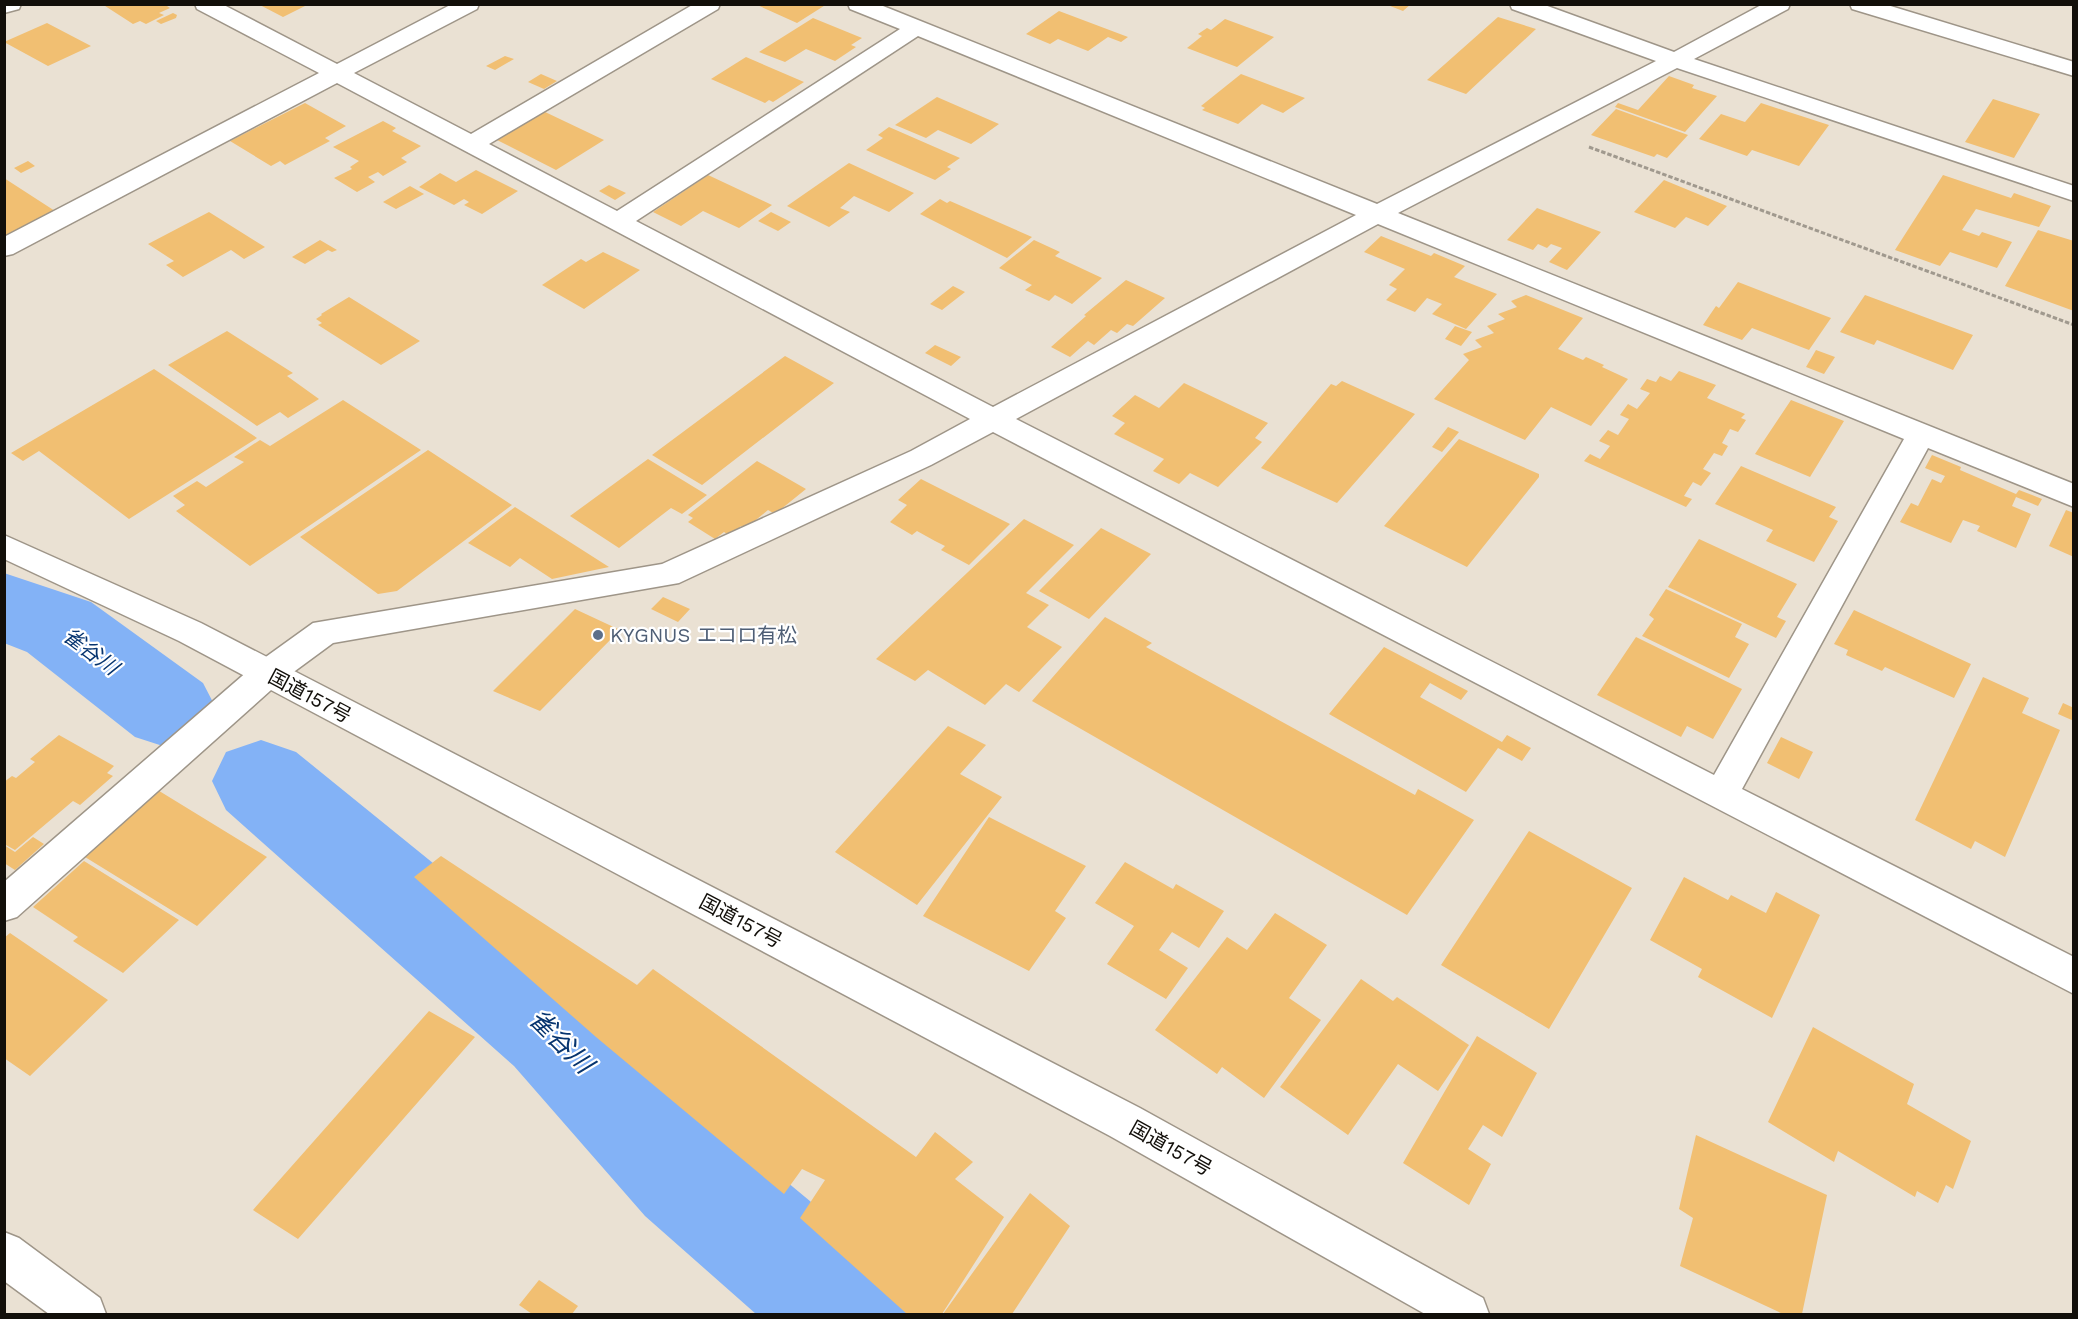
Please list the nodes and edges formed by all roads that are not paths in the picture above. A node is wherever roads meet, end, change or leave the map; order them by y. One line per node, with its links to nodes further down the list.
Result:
1 (11, 4): 9 (main road)
2 (205, 4): 14 (main road)
3 (469, 4): 14 (main road)
4 (710, 4): 15 (main road)
5 (858, 4): 11 (main road)
6 (1520, 4): 12 (main road)
7 (1734, 4): 10 (main road)
8 (1860, 4): 13 (main road)
9 (4, 7)
10 (1771, 9): 12 (main road)
11 (916, 28): 17 (main road); 18 (main road)
12 (1676, 60): 16 (main road); 17 (main road)
13 (2073, 69)
14 (339, 74): 15 (main road); 19 (main road)
15 (472, 144): 18 (main road)
16 (2073, 194)
17 (1379, 213): 20 (main road); 21 (main road)
18 (618, 221): 20 (main road)
19 (4, 248)
20 (992, 419): 24 (main road); 25 (main road)
21 (1921, 434): 22 (main road); 25 (main road)
22 (2073, 496)
23 (4, 546): 24 (main road, 国道157号)
24 (268, 673): 26 (main road); 30 (main road, 国道157号)
25 (1721, 795): 27 (main road)
26 (4, 905)
27 (2073, 977)
28 (4, 1253): 29 (main road)
29 (84, 1314)
30 (1467, 1314)

